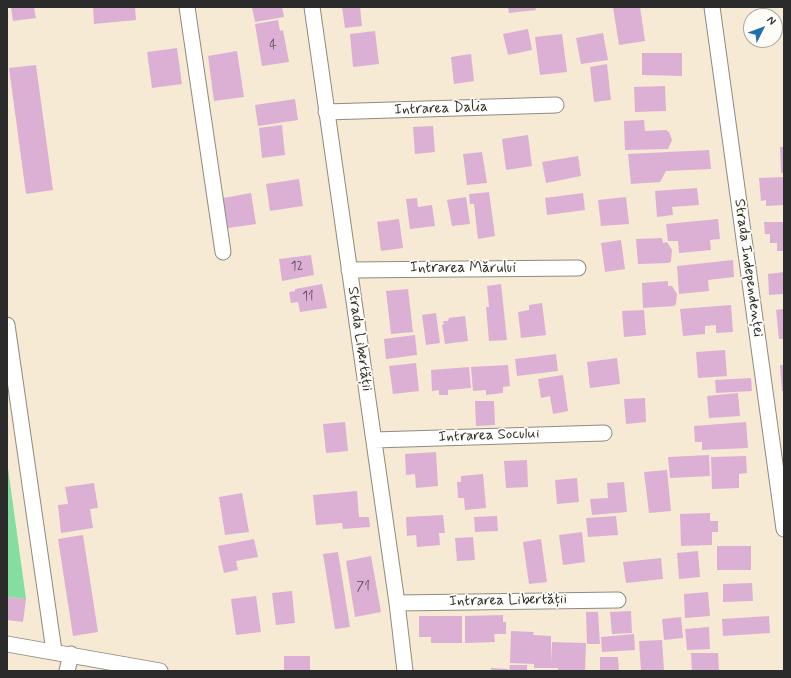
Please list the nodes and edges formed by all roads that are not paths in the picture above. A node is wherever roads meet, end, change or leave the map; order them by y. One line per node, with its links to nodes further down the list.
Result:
1 (187, 7): 6 (street)
2 (312, 7): 5 (street, Strada Libertății)
3 (712, 7): 12 (street, Strada Independenței)
4 (556, 105): 5 (street, Intrarea Dalia)
5 (326, 112): 8 (street, Strada Libertății)
6 (223, 252)
7 (578, 268): 8 (street, Intrarea Mărului)
8 (349, 270): 11 (street, Strada Libertății)
9 (7, 325): 16 (street)
10 (604, 433): 11 (street, Intrarea Socului)
11 (374, 440): 14 (street, Strada Libertății)
12 (784, 529)
13 (618, 600): 14 (street, Intrarea Libertății)
14 (397, 603): 20 (street, Strada Libertății)
15 (7, 644): 16 (street)
16 (54, 651): 17 (street)
17 (71, 654): 18 (street); 19 (street)
18 (67, 671)
19 (160, 671)
20 (405, 671)

